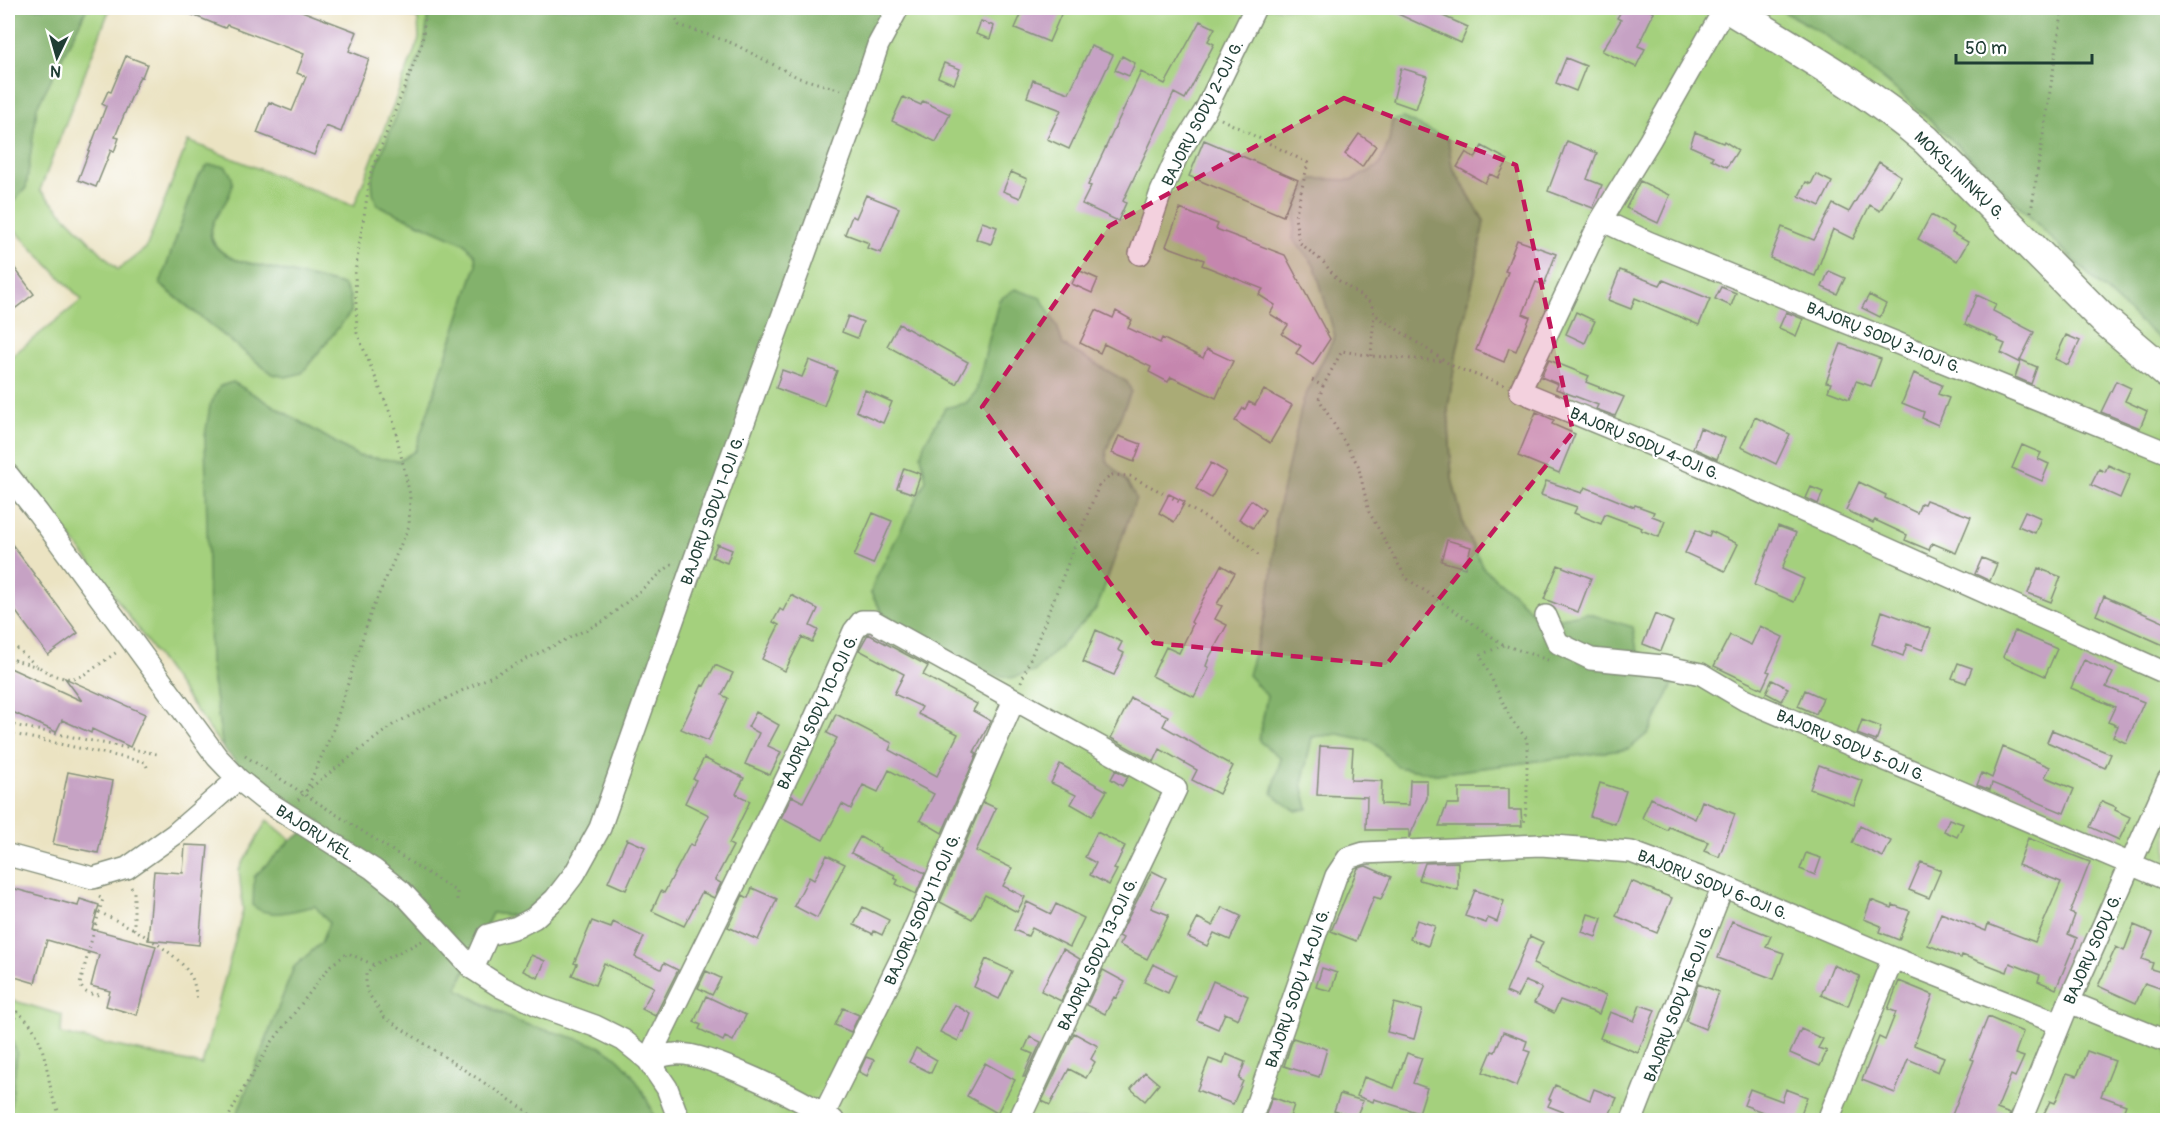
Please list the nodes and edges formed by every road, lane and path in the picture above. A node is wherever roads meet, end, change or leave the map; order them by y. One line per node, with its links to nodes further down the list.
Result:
1 (426, 8): 40 (path)
2 (672, 8): 7 (path)
3 (898, 8): 7 (street, BAJORŲ SODŲ 1-OJI G.)
4 (1255, 8): 8 (street, BAJORŲ SODŲ 2-OJI G.)
5 (1726, 8): 9 (street); 10 (street, MOKSLININKŲ G.)
6 (2063, 8): 10 (path)
7 (861, 95): 56 (street, BAJORŲ SODŲ 1-OJI G.)
8 (1205, 111): 11 (street, BAJORŲ SODŲ 2-OJI G.); 12 (path)
9 (1601, 220): 18 (street); 19 (street, BAJORŲ SODŲ 3-IOJI G.)
10 (2026, 241): 15 (street, MOKSLININKŲ G.)
11 (1140, 254)
12 (1374, 315): 13 (path); 14 (path)
13 (1371, 356): 14 (path); 17 (path)
14 (1445, 361): 18 (path)
15 (2168, 374)
16 (1312, 380): 17 (path)
17 (1323, 386): 26 (path)
18 (1520, 391): 30 (street, BAJORŲ SODŲ 4-OJI G.)
19 (2168, 453)
20 (8, 475): 25 (street, BAJORŲ KEL.)
21 (1258, 555): 31 (path)
22 (675, 561): 40 (path)
23 (1546, 616): 27 (street, BAJORŲ SODŲ 5-OJI G.)
24 (8, 640): 29 (path)
25 (133, 642): 29 (path); 37 (street, BAJORŲ KEL.)
26 (1504, 645): 27 (path); 42 (path)
27 (1575, 651): 45 (street, BAJORŲ SODŲ 5-OJI G.)
28 (8, 658): 29 (path)
29 (40, 667)
30 (2168, 674)
31 (1014, 700): 39 (street, BAJORŲ SODŲ 10-OJI G.); 63 (street, BAJORŲ SODŲ 10-OJI G.); 64 (street, BAJORŲ SODŲ 11-OJI G.)
32 (8, 724): 35 (path)
33 (8, 733): 36 (path)
34 (236, 750): 40 (path)
35 (157, 754)
36 (147, 766)
37 (238, 779): 41 (street, BAJORŲ KEL.); 46 (street)
38 (2168, 780): 45 (street, BAJORŲ SODŲ G.)
39 (1176, 789): 69 (street, BAJORŲ SODŲ 13-OJI G.)
40 (304, 793): 41 (path); 50 (path)
41 (285, 813): 53 (street, BAJORŲ KEL.)
42 (1523, 846): 44 (street, BAJORŲ SODŲ 6-OJI G.); 48 (street, BAJORŲ SODŲ 6-OJI G.)
43 (8, 855): 46 (street)
44 (1348, 858): 70 (street, BAJORŲ SODŲ 14-OJI G.)
45 (2130, 864): 47 (street, BAJORŲ SODŲ 5-OJI G.); 59 (street, BAJORŲ SODŲ G.)
46 (123, 869): 52 (path)
47 (2168, 880)
48 (1723, 886): 54 (street, BAJORŲ SODŲ 6-OJI G.); 71 (street, BAJORŲ SODŲ 16-OJI G.)
49 (91, 894): 51 (path)
50 (457, 904)
51 (99, 912): 52 (path); 57 (path)
52 (134, 929): 58 (path)
53 (439, 932): 55 (path); 56 (street, BAJORŲ KEL.)
54 (1893, 958): 60 (street, BAJORŲ SODŲ 6-OJI G.); 72 (street)
55 (374, 965): 66 (path); 67 (path)
56 (473, 969): 63 (street, BAJORŲ KEL.)
57 (100, 995)
58 (197, 1001)
59 (2069, 1002): 60 (street, BAJORŲ SODŲ G.); 62 (street)
60 (2060, 1024): 73 (street, BAJORŲ SODŲ G.)
61 (8, 1035): 65 (path)
62 (2168, 1042)
63 (648, 1060): 64 (street); 68 (street, BAJORŲ KEL.)
64 (829, 1117)
65 (62, 1120)
66 (227, 1120)
67 (534, 1120)
68 (679, 1120)
69 (1019, 1120)
70 (1251, 1120)
71 (1632, 1120)
72 (1828, 1120)
73 (2021, 1120)

